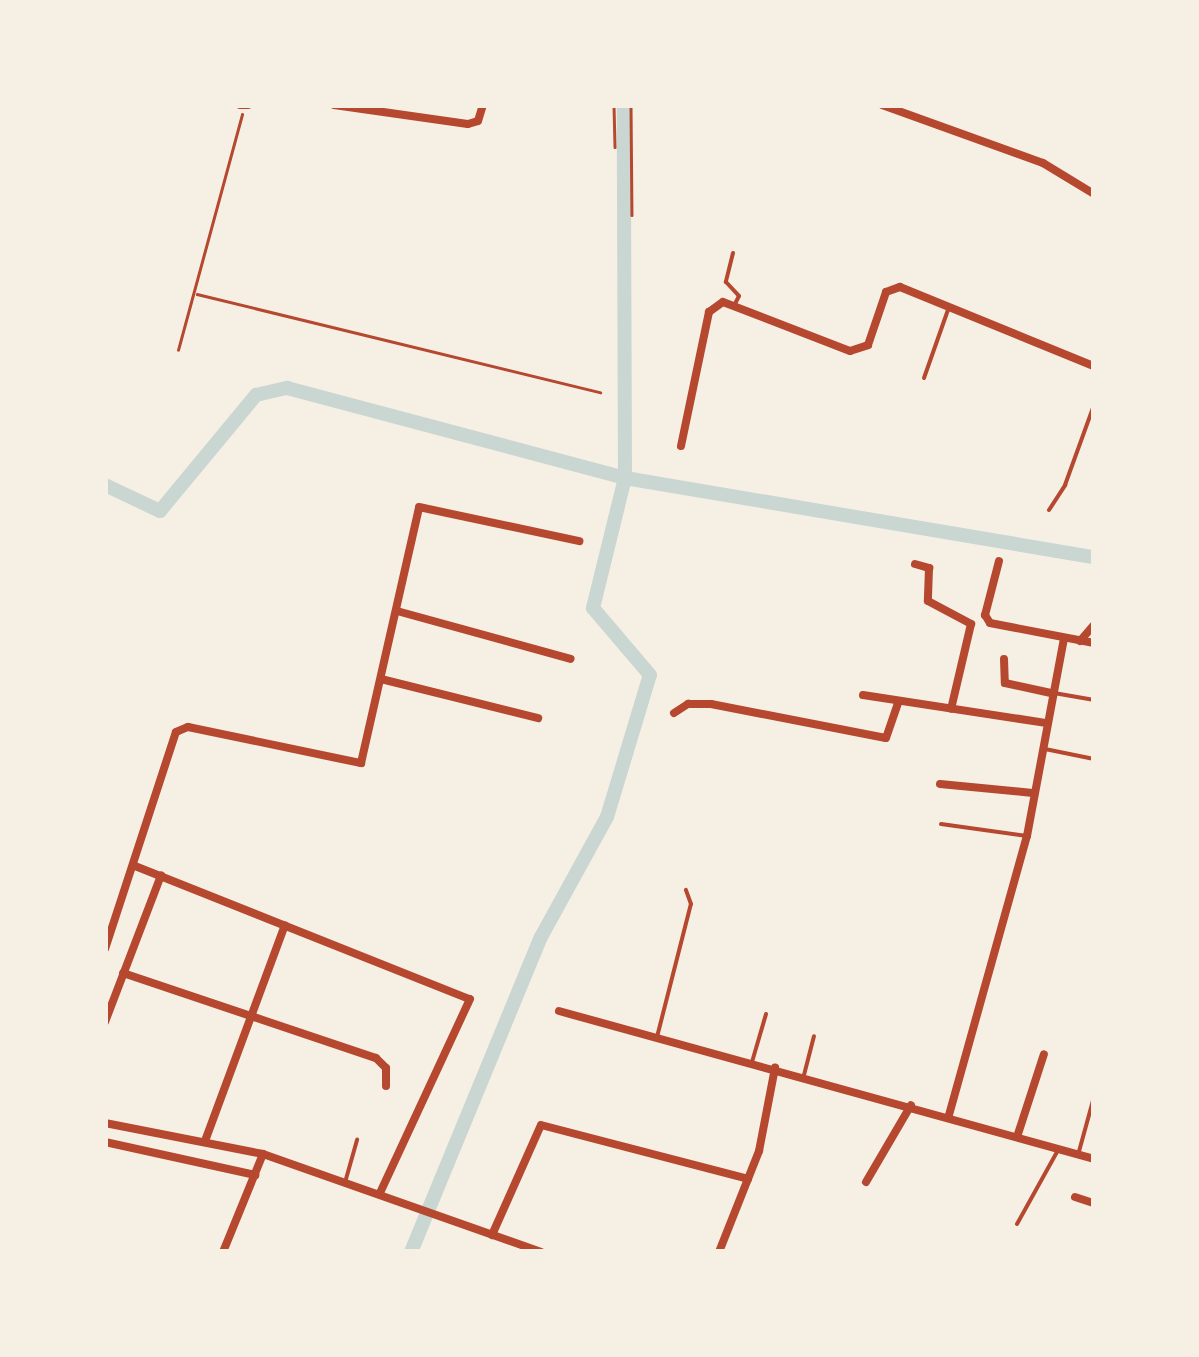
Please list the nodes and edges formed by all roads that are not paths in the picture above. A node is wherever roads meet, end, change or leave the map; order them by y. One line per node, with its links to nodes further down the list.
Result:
1 (334, 105): 2 (street)
2 (483, 105)
3 (882, 105): 4 (street)
4 (1094, 194)
5 (733, 252): 6 (lane)
6 (736, 304): 7 (street); 11 (street)
7 (949, 306): 8 (street); 9 (lane)
8 (1094, 366)
9 (924, 378)
10 (1094, 405): 12 (lane)
11 (681, 446)
12 (1049, 510)
13 (579, 541): 16 (street)
14 (999, 562): 18 (street)
15 (915, 564): 28 (street)
16 (397, 611): 21 (street); 23 (street)
17 (1094, 624): 19 (street)
18 (1064, 638): 19 (street); 24 (street)
19 (1080, 641): 20 (street)
20 (1094, 644)
21 (571, 659)
22 (1004, 659): 24 (street)
23 (381, 679): 30 (street); 38 (street)
24 (1052, 693): 26 (lane); 31 (street)
25 (863, 694): 27 (street)
26 (1094, 700)
27 (899, 701): 28 (street); 29 (street)
28 (951, 710): 31 (street)
29 (674, 712)
30 (538, 718)
31 (1047, 722): 32 (street)
32 (1042, 748): 33 (lane); 35 (street)
33 (1094, 759)
34 (940, 784): 35 (street)
35 (1033, 792): 37 (street)
36 (942, 824): 37 (lane)
37 (1026, 836): 57 (street)
38 (136, 866): 39 (street); 42 (street)
39 (161, 875): 41 (street); 43 (street)
40 (686, 890): 49 (lane)
41 (285, 925): 45 (street); 71 (street)
42 (105, 950)
43 (123, 973): 45 (street); 47 (street)
44 (559, 1011): 49 (street)
45 (249, 1014): 54 (street); 61 (street)
46 (766, 1014): 51 (lane)
47 (105, 1022)
48 (814, 1036): 53 (lane)
49 (657, 1037): 51 (street)
50 (1044, 1054): 59 (street)
51 (752, 1062): 52 (street)
52 (775, 1068): 53 (street); 69 (street)
53 (804, 1076): 56 (street)
54 (386, 1086)
55 (1094, 1097): 65 (lane)
56 (911, 1105): 57 (street); 70 (street)
57 (949, 1115): 59 (street)
58 (105, 1123): 61 (street)
59 (1017, 1137): 63 (street)
60 (357, 1140): 68 (lane)
61 (205, 1141): 64 (street)
62 (105, 1142): 67 (street)
63 (1058, 1150): 65 (street); 74 (lane)
64 (263, 1154): 67 (street); 68 (street)
65 (1078, 1155): 66 (street)
66 (1094, 1160)
67 (254, 1175): 76 (street)
68 (346, 1179): 71 (street)
69 (748, 1179): 75 (street); 78 (street)
70 (866, 1182)
71 (380, 1193): 75 (street)
72 (1075, 1198): 73 (street)
73 (1094, 1202)
74 (1017, 1224)
75 (492, 1235): 77 (street)
76 (223, 1252)
77 (541, 1252)
78 (720, 1252)

